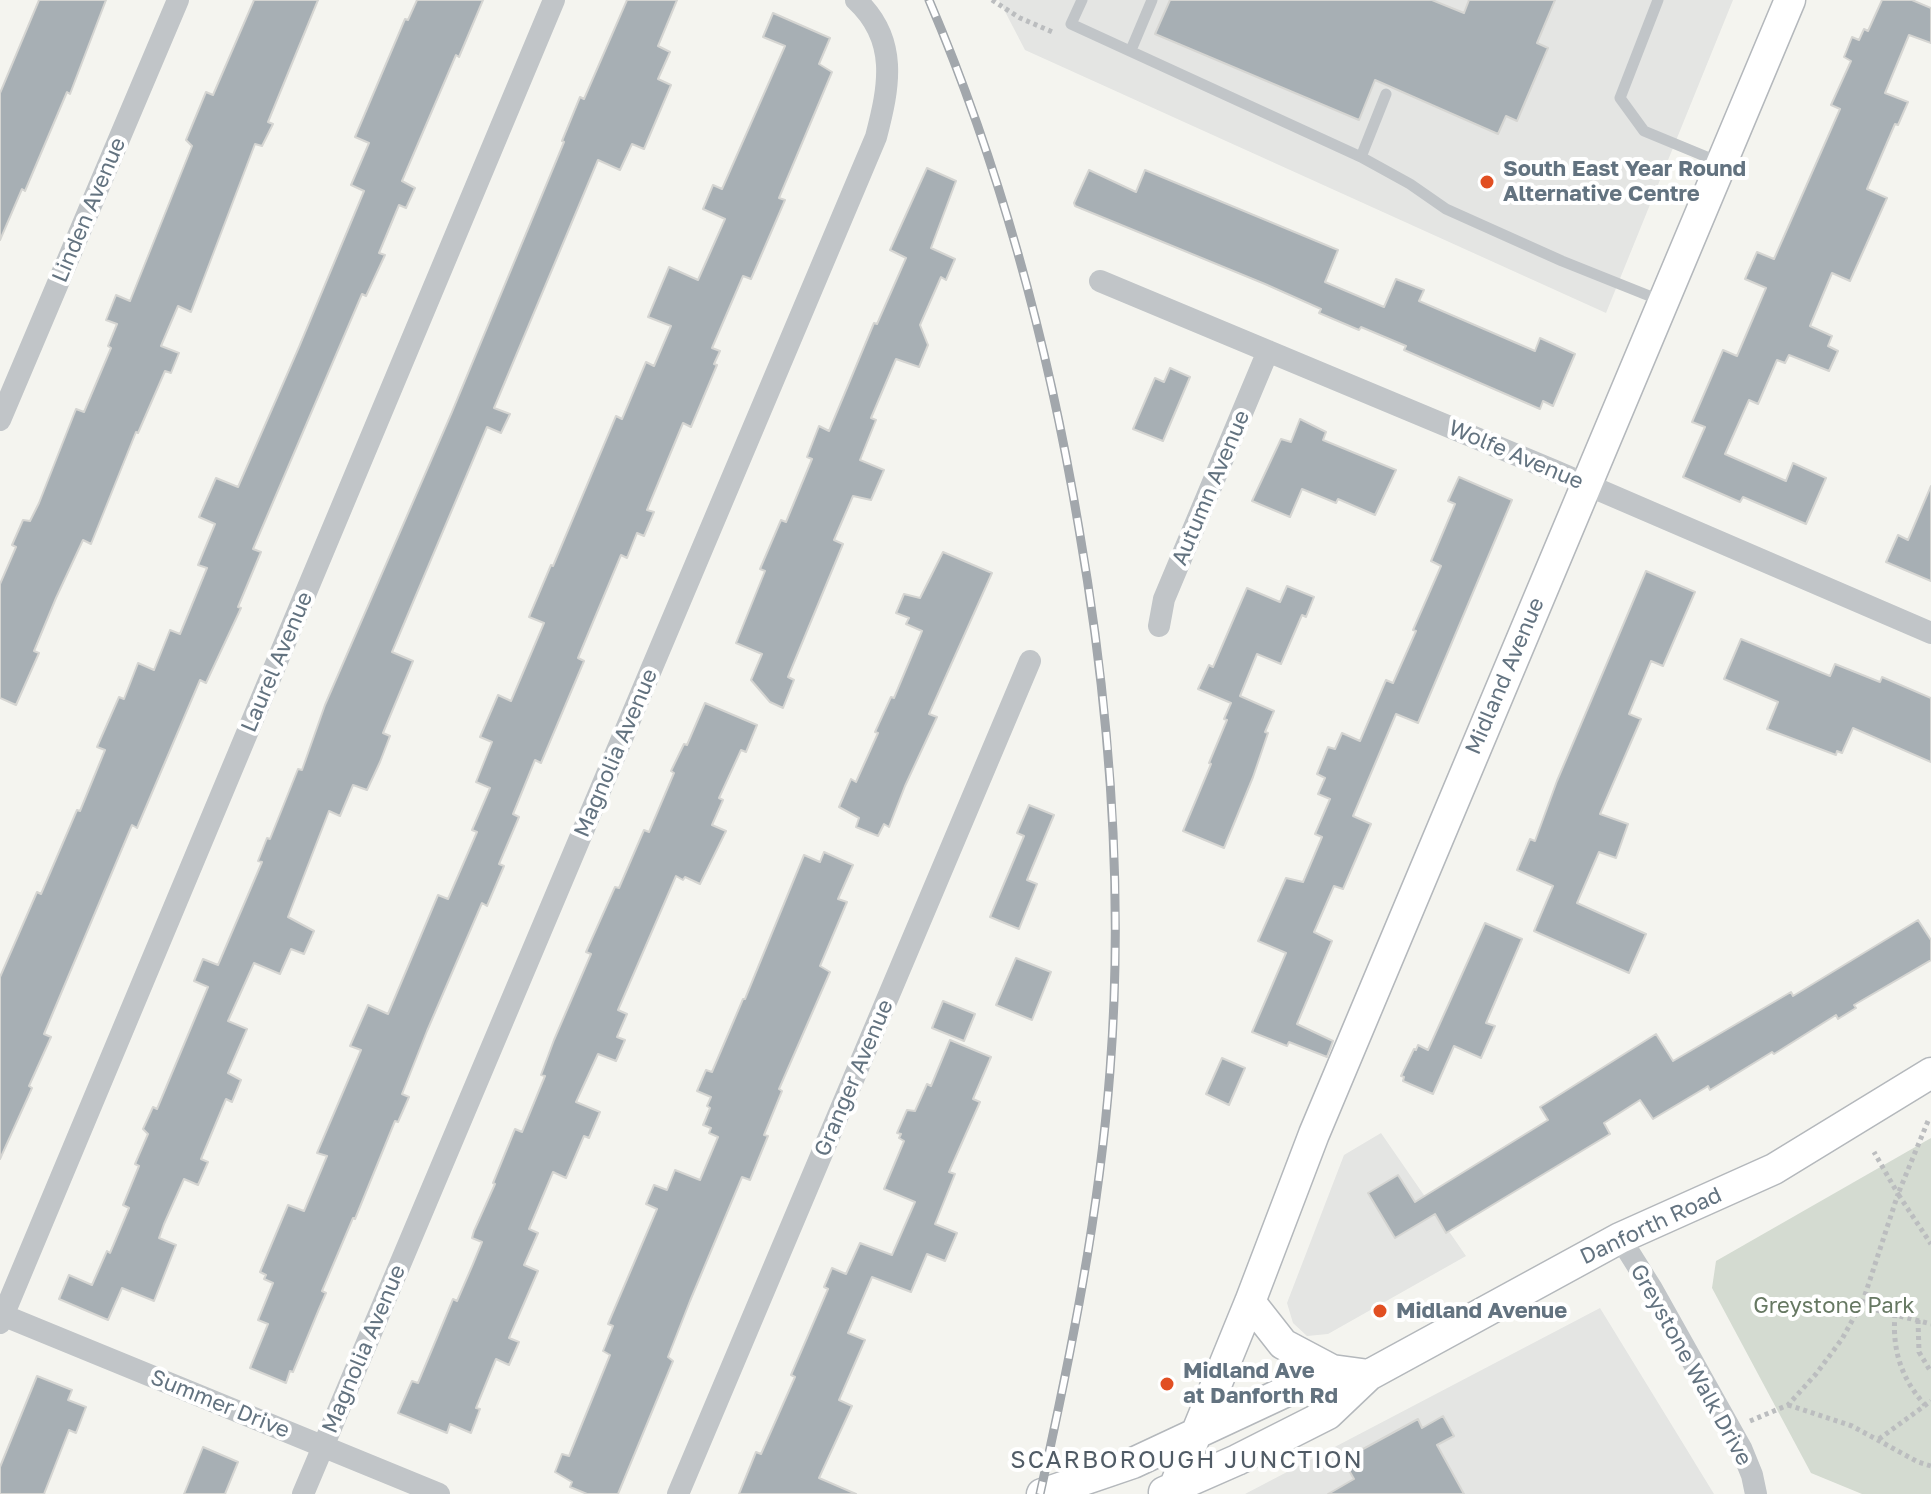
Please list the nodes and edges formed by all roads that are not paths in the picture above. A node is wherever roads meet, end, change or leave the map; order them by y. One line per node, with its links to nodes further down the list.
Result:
1 (178, 0): 15 (street, Linden Avenue)
2 (554, 0): 23 (street, Laurel Avenue)
3 (1082, 0): 8 (lane)
4 (1152, 0): 8 (lane)
5 (1658, 0): 11 (lane)
6 (1790, 0): 11 (main road, Midland Avenue)
7 (860, 4): 27 (street, Magnolia Avenue)
8 (1131, 50): 10 (lane)
9 (1386, 94): 10 (lane)
10 (1361, 157): 13 (lane)
11 (1721, 163): 13 (main road, Midland Avenue)
12 (1100, 281): 14 (street, Wolfe Avenue)
13 (1663, 301): 16 (main road, Midland Avenue)
14 (1268, 351): 16 (street, Wolfe Avenue); 17 (street, Autumn Avenue)
15 (0, 420)
16 (1586, 485): 18 (street, Wolfe Avenue); 22 (main road, Midland Avenue)
17 (1159, 626)
18 (1931, 633)
19 (1030, 661): 31 (street, Granger Avenue)
20 (1931, 1073): 21 (main road, Danforth Road)
21 (1620, 1238): 25 (main road, Danforth Road); 33 (street, Greystone Walk Drive)
22 (1250, 1302): 24 (main road); 26 (main road, Midland Avenue)
23 (1, 1318): 27 (street, Summer Drive)
24 (1332, 1370): 25 (main road); 26 (main road)
25 (1369, 1375): 28 (main road, Danforth Road)
26 (1198, 1431): 28 (main road, Midland Avenue); 32 (main road)
27 (323, 1446): 29 (street, Magnolia Avenue); 30 (street, Summer Drive)
28 (1169, 1493)
29 (303, 1494)
30 (439, 1494)
31 (678, 1494)
32 (1042, 1494)
33 (1756, 1494)

